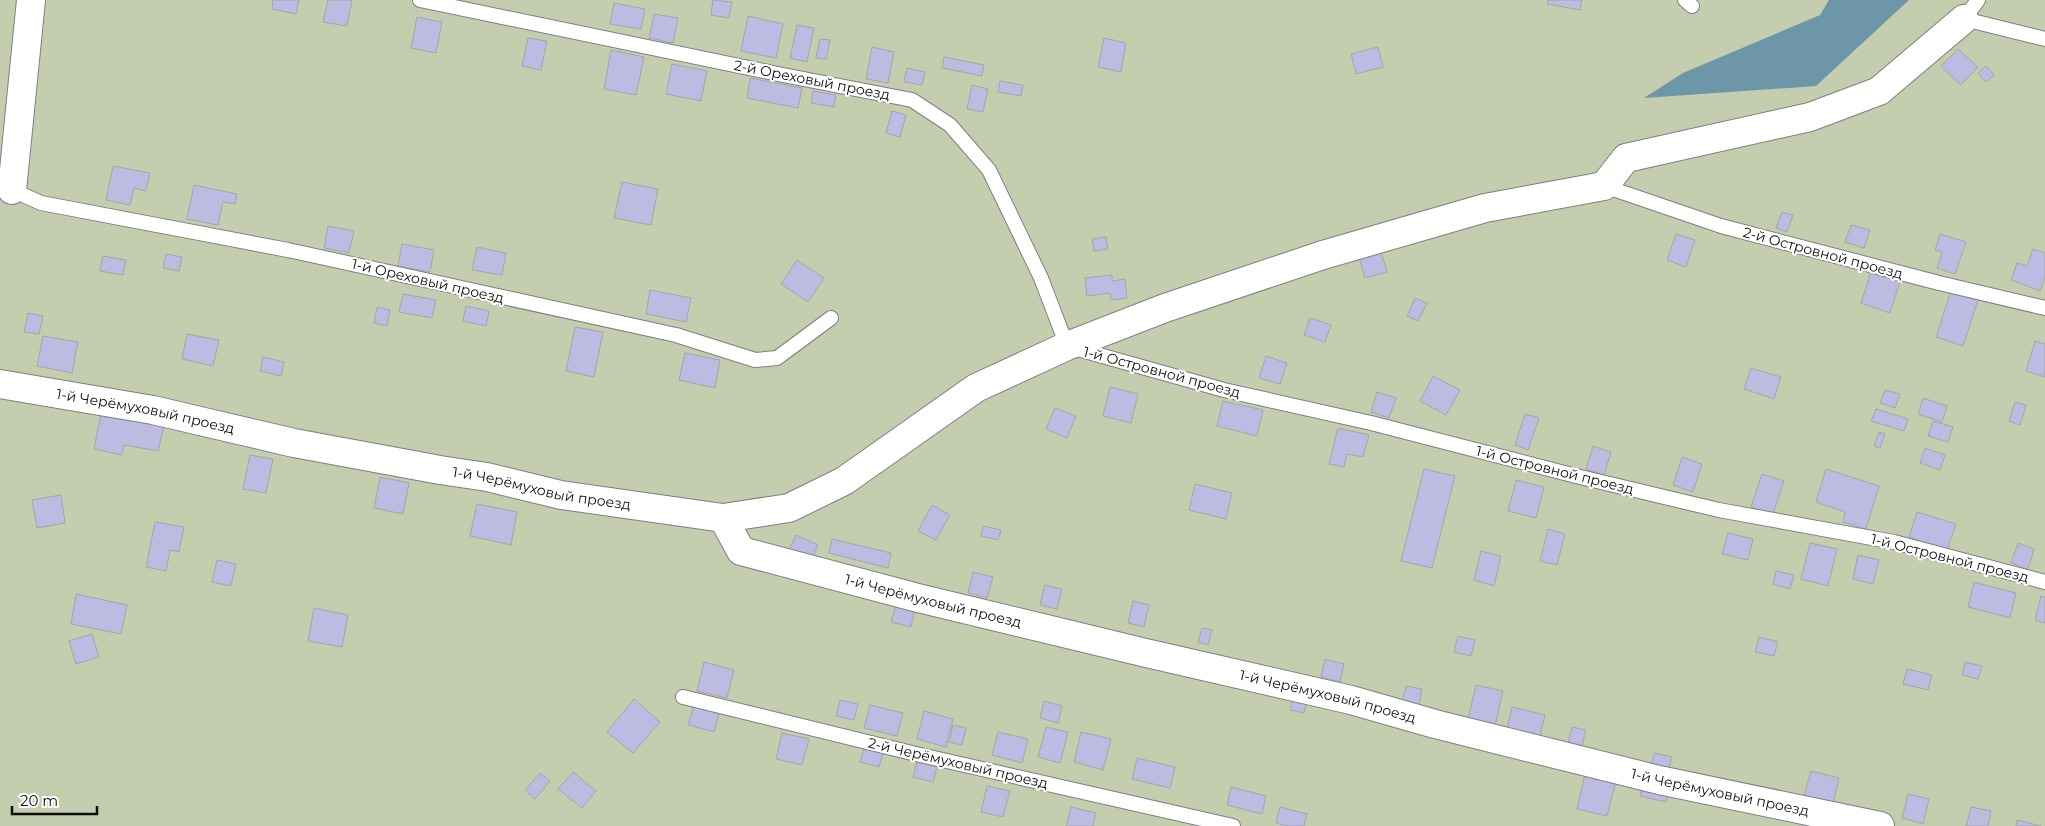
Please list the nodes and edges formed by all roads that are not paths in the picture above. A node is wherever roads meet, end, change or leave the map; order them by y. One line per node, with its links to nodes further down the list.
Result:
1 (30, 0): 6 (street)
2 (420, 0): 9 (lane, 2-й Ореховый проезд)
3 (1971, 10): 4 (lane); 5 (street)
4 (2045, 40)
5 (1604, 186): 7 (lane, 2-й Островной проезд); 9 (street)
6 (12, 190): 8 (lane, 1-й Ореховый проезд)
7 (2045, 308)
8 (831, 318)
9 (1068, 346): 11 (street); 12 (lane, 1-й Островной проезд)
10 (0, 384): 11 (street, 1-й Черёмуховый проезд)
11 (723, 518): 15 (street, 1-й Черёмуховый проезд)
12 (2045, 582)
13 (683, 697): 14 (lane, 2-й Черёмуховый проезд)
14 (1233, 826)
15 (1880, 826)

